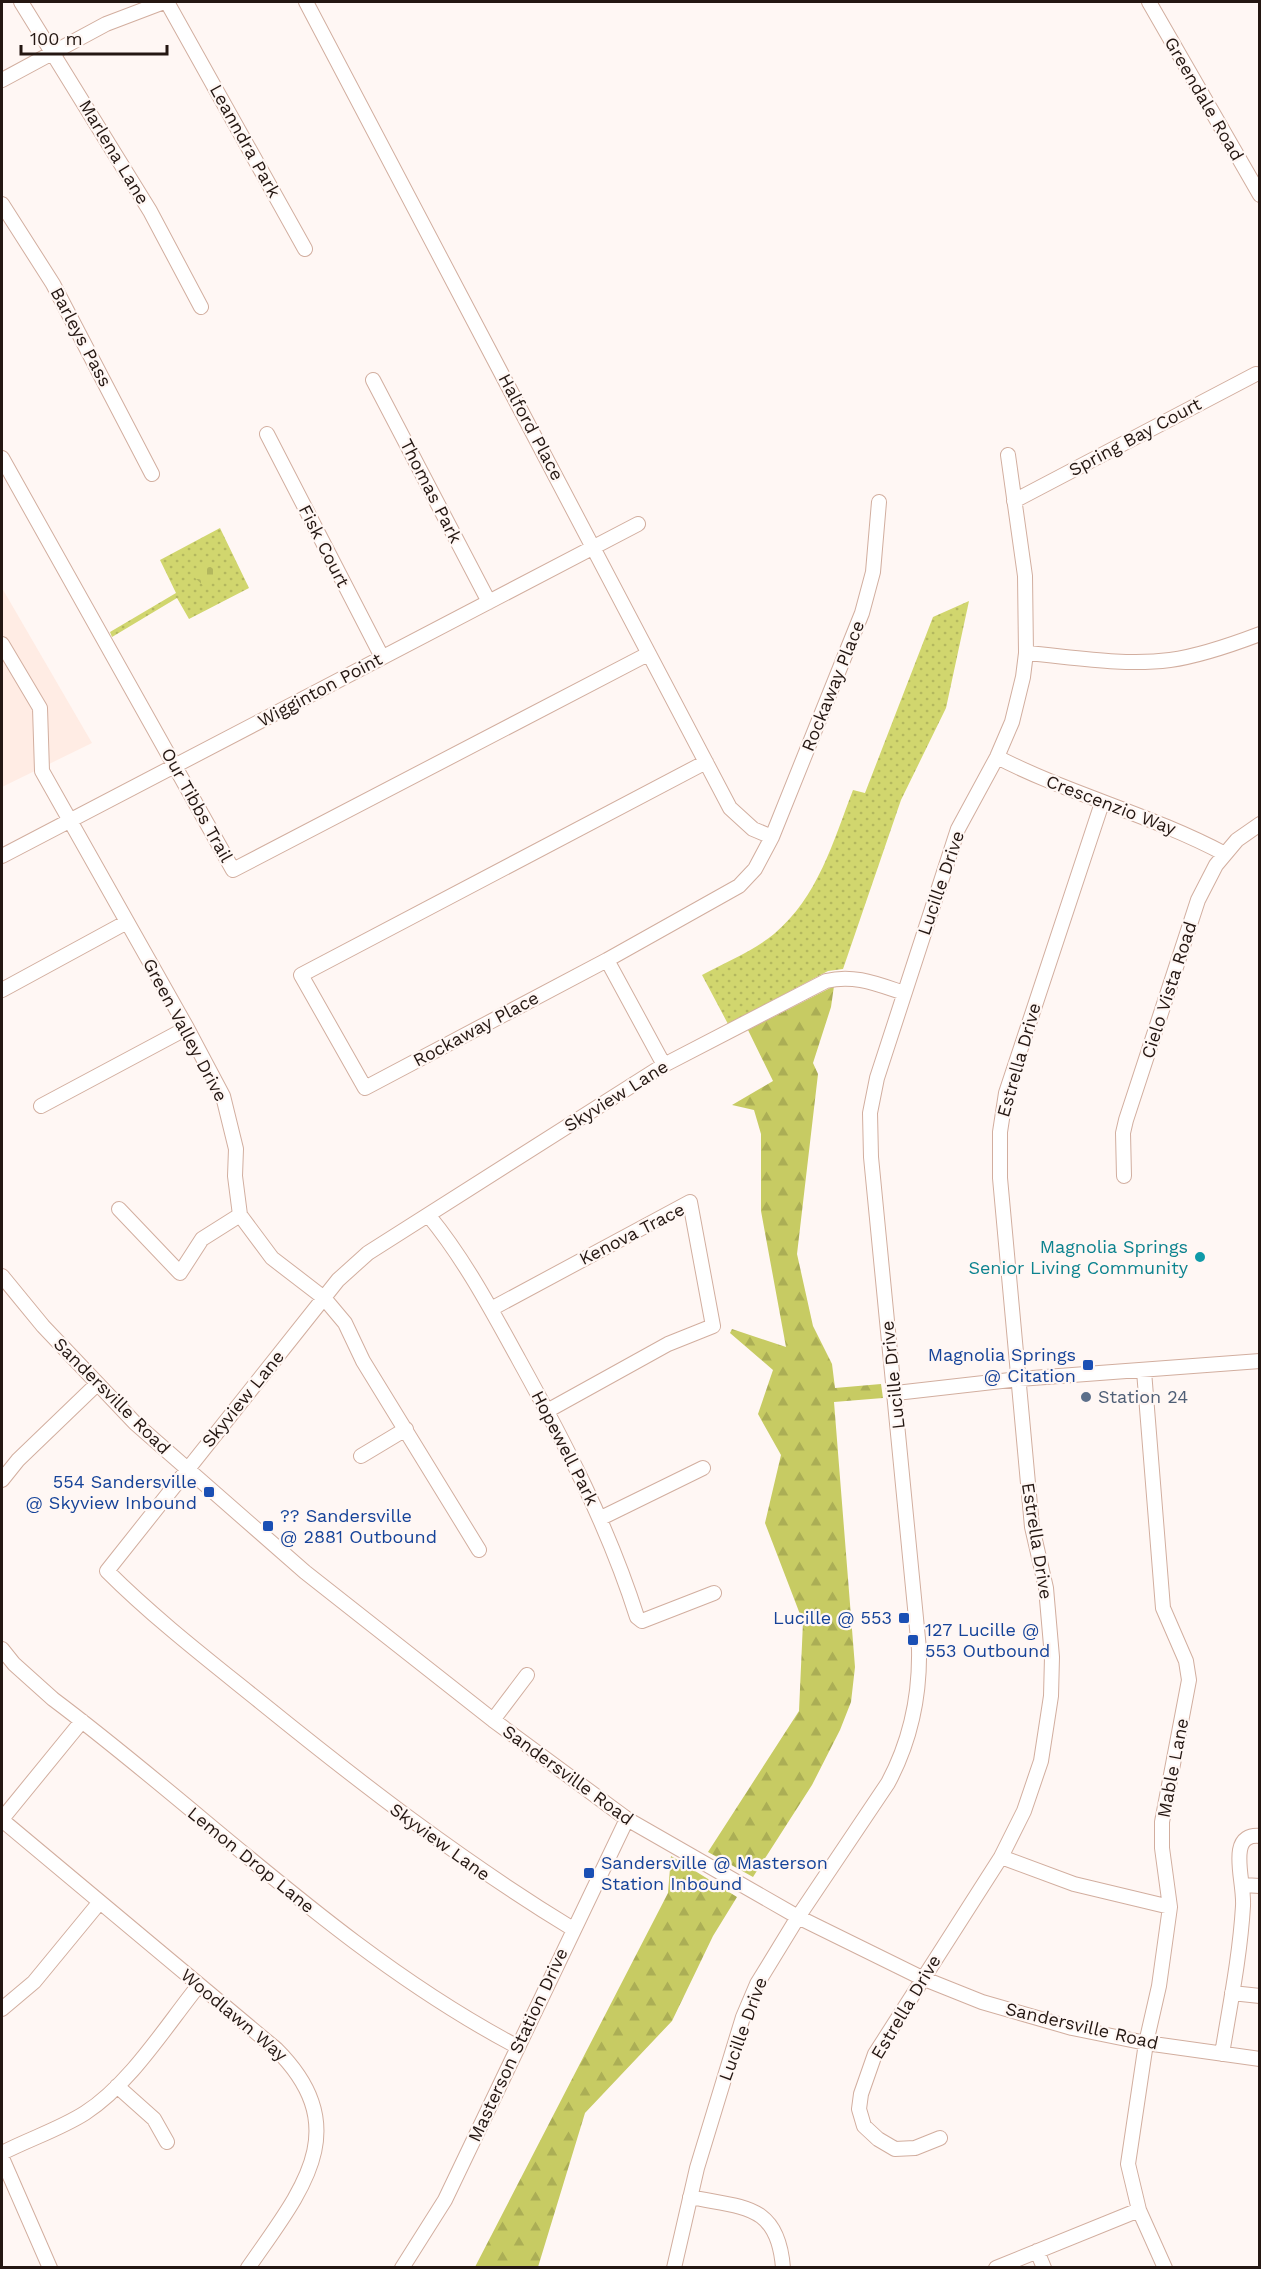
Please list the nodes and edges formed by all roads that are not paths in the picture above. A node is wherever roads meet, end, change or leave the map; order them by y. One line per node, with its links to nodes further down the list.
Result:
1 (21, 2): 5 (street, Marlena Lane)
2 (165, 2): 5 (street); 9 (street, Leanndra Park)
3 (306, 2): 20 (street, Halford Place)
4 (1149, 2): 7 (street, Greendale Road)
5 (52, 51): 6 (street); 10 (street, Marlena Lane)
6 (2, 80)
7 (1260, 195)
8 (2, 204): 16 (street, Barleys Pass)
9 (305, 249)
10 (201, 307)
11 (1256, 374): 17 (street, Spring Bay Court)
12 (373, 380): 21 (street, Thomas Park)
13 (267, 434): 26 (street, Fisk Court)
14 (1008, 455): 17 (street, Lucille Drive)
15 (2, 458): 29 (street, Our Tibbs Trail)
16 (152, 474)
17 (1014, 501): 24 (street, Lucille Drive)
18 (879, 502): 33 (street, Rockaway Place)
19 (638, 524): 20 (street, Wigginton Point)
20 (594, 547): 21 (street, Wigginton Point); 25 (street, Halford Place)
21 (489, 602): 26 (street, Wigginton Point)
22 (1260, 634): 24 (street)
23 (2, 644): 31 (street, Green Valley Drive)
24 (1026, 653): 27 (street, Lucille Drive)
25 (648, 654): 28 (street, Halford Place); 29 (street, Our Tibbs Trail)
26 (382, 657): 29 (street, Wigginton Point)
27 (997, 758): 30 (street, Crescenzio Way); 39 (street, Lucille Drive)
28 (706, 762): 33 (street, Halford Place); 37 (street, Rockaway Place)
29 (174, 766): 31 (street, Wigginton Point)
30 (1102, 802): 34 (street, Crescenzio Way); 52 (street, Estrella Drive)
31 (70, 820): 35 (street, Wigginton Point); 36 (street, Green Valley Drive)
32 (1260, 824): 34 (street, Cielo Vista Road)
33 (772, 837): 37 (street, Rockaway Place)
34 (1225, 854): 43 (street, Cielo Vista Road)
35 (2, 856)
36 (128, 922): 38 (street); 40 (street, Green Valley Drive)
37 (608, 960): 41 (street)
38 (2, 990)
39 (904, 993): 41 (street, Skyview Lane); 54 (street, Lucille Drive)
40 (187, 1028): 42 (street); 45 (street, Green Valley Drive)
41 (664, 1065): 46 (street, Skyview Lane)
42 (41, 1106)
43 (1124, 1176)
44 (118, 1209): 45 (street)
45 (240, 1215): 48 (street, Green Valley Drive)
46 (429, 1216): 48 (street, Skyview Lane); 49 (street, Hopewell Park)
47 (2, 1276): 53 (street, Sandersville Road)
48 (324, 1298): 56 (street, Green Valley Drive); 58 (street, Skyview Lane)
49 (491, 1309): 55 (street, Hopewell Park); 55 (street, Kenova Trace)
50 (1260, 1361): 51 (street)
51 (1144, 1371): 52 (street); 75 (street, Mable Lane)
52 (1019, 1379): 54 (street); 71 (street, Estrella Drive)
53 (97, 1384): 58 (street, Sandersville Road); 60 (street)
54 (896, 1393): 76 (street, Lucille Drive)
55 (548, 1412): 61 (street, Hopewell Park)
56 (406, 1429): 57 (street); 62 (street, Green Valley Drive)
57 (361, 1456)
58 (187, 1468): 66 (street, Sandersville Road); 77 (street, Skyview Lane)
59 (703, 1468): 61 (street)
60 (2, 1480)
61 (601, 1518): 63 (street, Hopewell Park)
62 (478, 1551)
63 (714, 1593)
64 (2, 1649): 67 (street, Lemon Drop Lane)
65 (527, 1675): 66 (street)
66 (493, 1720): 68 (street, Sandersville Road)
67 (82, 1721): 69 (street); 84 (street, Lemon Drop Lane)
68 (627, 1819): 76 (street, Sandersville Road); 77 (street, Masterson Station Drive)
69 (2, 1820): 74 (street, Woodlawn Way)
70 (1260, 1836): 72 (street)
71 (1001, 1857): 75 (street); 78 (street, Estrella Drive)
72 (1243, 1885): 73 (street); 80 (street)
73 (1260, 1887)
74 (99, 1903): 79 (street, Woodlawn Way); 82 (street)
75 (1170, 1907): 83 (street, Mable Lane)
76 (798, 1917): 78 (street, Sandersville Road); 92 (street, Lucille Drive)
77 (573, 1929): 84 (street, Masterson Station Drive)
78 (922, 1978): 83 (street, Sandersville Road); 88 (street, Estrella Drive)
79 (199, 1985): 87 (street); 96 (street, Woodlawn Way)
80 (1232, 1993): 81 (street); 85 (street)
81 (1260, 1996)
82 (2, 2009)
83 (1146, 2043): 85 (street, Sandersville Road); 93 (street, Mable Lane)
84 (518, 2048): 97 (street, Masterson Station Drive)
85 (1222, 2054): 86 (street, Sandersville Road)
86 (1260, 2059)
87 (117, 2086): 89 (street); 90 (street)
88 (940, 2139)
89 (167, 2142)
90 (2, 2153)
91 (2, 2158): 95 (street)
92 (690, 2197): 98 (street, Lucille Drive); 99 (street)
93 (1139, 2210): 94 (street); 102 (street, Mable Lane)
94 (1037, 2251): 100 (street); 101 (street)
95 (50, 2268)
96 (249, 2268)
97 (402, 2268)
98 (674, 2268)
99 (783, 2268)
100 (996, 2268)
101 (1044, 2268)
102 (1165, 2268)

